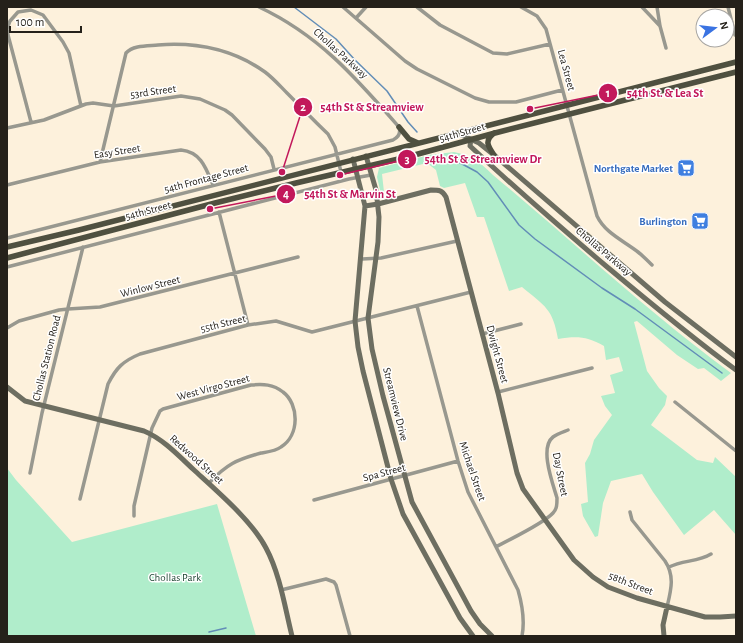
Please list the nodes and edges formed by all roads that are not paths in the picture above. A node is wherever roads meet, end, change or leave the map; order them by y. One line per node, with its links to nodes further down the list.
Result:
1 (259, 7): 22 (street, Chollas Parkway)
2 (343, 7): 8 (street)
3 (366, 7): 8 (street)
4 (417, 7): 10 (street)
5 (521, 7): 10 (street, Lea Street)
6 (642, 7): 9 (street)
7 (658, 7): 9 (street)
8 (356, 18): 16 (street)
9 (660, 26): 11 (street)
10 (550, 44): 16 (street, Lea Street)
11 (666, 48)
12 (736, 62): 13 (main road, 54th Street)
13 (699, 72): 15 (main road); 17 (main road, 54th Street)
14 (736, 72): 15 (main road, 54th Street)
15 (684, 84): 20 (main road, 54th Street)
16 (562, 90): 17 (street, Lea Street)
17 (567, 105): 20 (street, Lea Street); 24 (main road, 54th Street)
18 (81, 106): 19 (street, 53rd Street); 21 (street, 53rd Street); 21 (street)
19 (114, 106): 28 (street); 32 (street); 35 (street, 53rd Street)
20 (570, 113): 25 (main road, 54th Street); 53 (street, Lea Street)
21 (31, 122): 23 (street, 53rd Street)
22 (399, 127): 27 (main road); 28 (street, 54th Frontage Street)
23 (7, 128)
24 (457, 133): 26 (main road, Chollas Parkway); 27 (main road, 54th Street)
25 (495, 133): 26 (main road, 54th Street); 29 (main road)
26 (470, 139): 29 (main road, Chollas Parkway); 34 (main road, 54th Street); 67 (main road, Chollas Parkway)
27 (418, 143): 30 (main road, 54th Street)
28 (336, 155): 33 (street); 35 (street, 54th Frontage Street)
29 (494, 155): 65 (main road, Chollas Parkway)
30 (366, 156): 31 (main road, 54th Street); 34 (main road, Streamview Drive)
31 (353, 159): 33 (main road, 54th Street); 36 (main road)
32 (100, 162): 40 (street, Easy Street); 41 (street, Easy Street)
33 (338, 163): 37 (street); 47 (main road, 54th Street)
34 (369, 166): 36 (main road, 54th Street); 38 (main road, Streamview Drive)
35 (274, 169): 41 (street, 54th Frontage Street)
36 (356, 169): 37 (main road, 54th Street); 39 (main road)
37 (341, 172): 50 (main road, 54th Street)
38 (371, 175): 39 (street); 42 (main road, Streamview Drive)
39 (359, 178): 43 (main road); 44 (street)
40 (7, 185)
41 (213, 185): 45 (street, 54th Frontage Street)
42 (378, 204): 43 (main road); 46 (main road, Dwight Street); 52 (main road, Streamview Drive)
43 (366, 206): 51 (main road)
44 (219, 212): 48 (street); 55 (street)
45 (7, 238)
46 (457, 241): 52 (street); 56 (main road, Dwight Street)
47 (7, 247)
48 (82, 247): 54 (street); 58 (street, Chollas Station Road)
49 (298, 257): 55 (street, Winlow Street)
50 (7, 258)
51 (362, 259): 52 (street); 60 (main road)
52 (375, 259): 59 (main road, Streamview Drive)
53 (652, 265)
54 (7, 267)
55 (234, 274): 58 (street, Winlow Street); 62 (street)
56 (471, 292): 57 (street, 55th Street); 64 (main road, Dwight Street)
57 (417, 306): 59 (street, 55th Street); 76 (street, Michael Street)
58 (68, 308): 63 (street, Winlow Street); 71 (street, Chollas Station Road)
59 (368, 318): 60 (street, 55th Street); 78 (main road, Streamview Drive)
60 (355, 321): 62 (street, 55th Street); 79 (main road)
61 (521, 324): 64 (street)
62 (248, 325): 72 (street, 55th Street)
63 (7, 328)
64 (482, 334): 69 (main road, Dwight Street)
65 (736, 357)
66 (592, 368): 69 (street)
67 (736, 370)
68 (7, 387): 71 (main road, Redwood Street)
69 (498, 392): 85 (main road, Dwight Street)
70 (675, 402): 75 (street)
71 (44, 405): 72 (main road, Redwood Street); 77 (street, Chollas Station Road)
72 (100, 419): 74 (main road, Redwood Street); 81 (street, 55th Street)
73 (568, 430): 85 (street, Day Street)
74 (151, 434): 80 (main road, Redwood Street); 80 (street, West Virgo Street); 84 (street, West Virgo Street)
75 (736, 451)
76 (458, 461): 78 (street, Spa Street); 86 (street, Michael Street)
77 (30, 473)
78 (405, 476): 79 (street, Spa Street); 95 (main road, Streamview Drive)
79 (391, 479): 82 (street, Spa Street); 94 (main road)
80 (209, 483): 89 (main road, Redwood Street)
81 (80, 499)
82 (314, 500)
83 (630, 512): 88 (street)
84 (134, 516)
85 (545, 520): 86 (street, Day Street); 90 (main road, 58th Street)
86 (496, 547): 96 (street, Michael Street)
87 (711, 554): 88 (street)
88 (669, 567): 90 (street)
89 (281, 590): 92 (main road, Redwood Street); 93 (street)
90 (667, 607): 91 (main road, 58th Street); 97 (main road)
91 (736, 616)
92 (292, 636)
93 (350, 636)
94 (473, 636)
95 (492, 636)
96 (522, 636)
97 (664, 636)

